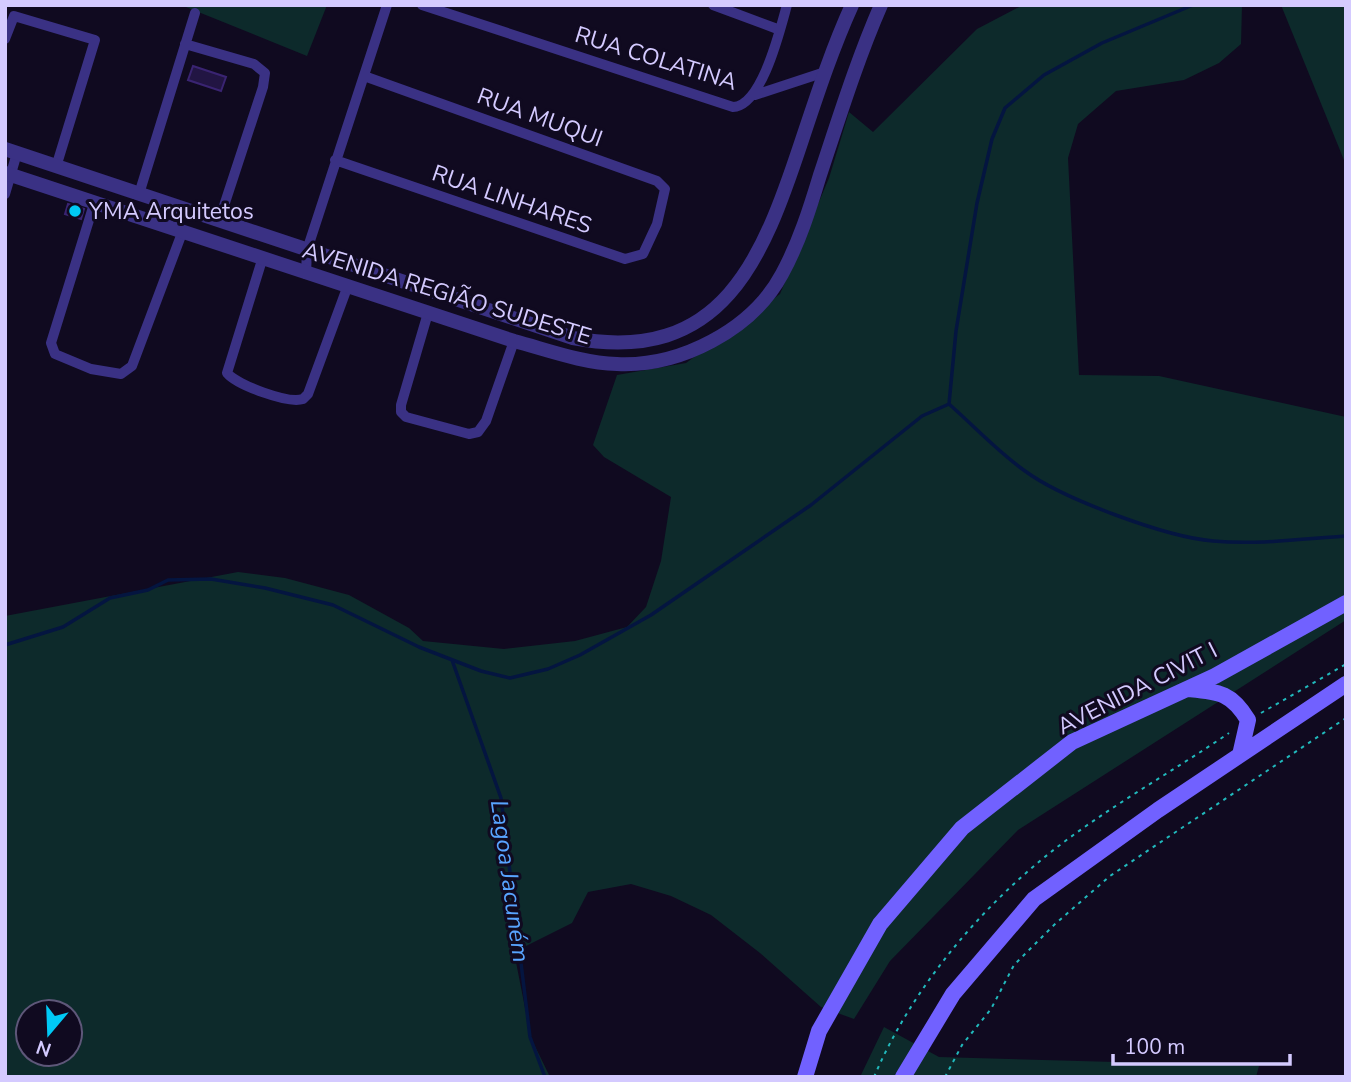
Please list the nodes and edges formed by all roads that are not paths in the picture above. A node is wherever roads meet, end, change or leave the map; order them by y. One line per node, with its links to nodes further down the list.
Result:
1 (387, 5): 12 (street)
2 (422, 5): 13 (street, RUA COLATINA)
3 (713, 5): 8 (street)
4 (788, 5): 8 (street)
5 (852, 5): 11 (street, AVENIDA REGIÃO SUDESTE)
6 (881, 5): 31 (street, AVENIDA REGIÃO SUDESTE)
7 (195, 13): 10 (street)
8 (780, 30): 13 (street)
9 (5, 39): 16 (street)
10 (185, 44): 19 (street); 21 (street)
11 (825, 72): 13 (street, RUA COLATINA); 28 (street, AVENIDA REGIÃO SUDESTE)
12 (364, 76): 15 (street); 22 (street, RUA MUQUI)
13 (755, 95)
14 (11, 151): 16 (street, AVENIDA REGIÃO SUDESTE); 17 (street)
15 (335, 160): 22 (street, RUA LINHARES); 24 (street)
16 (56, 167): 19 (street, AVENIDA REGIÃO SUDESTE)
17 (8, 174): 18 (street); 20 (street, AVENIDA REGIÃO SUDESTE)
18 (5, 194)
19 (139, 194): 21 (street, AVENIDA REGIÃO SUDESTE)
20 (94, 204): 23 (street, AVENIDA REGIÃO SUDESTE); 23 (street)
21 (219, 221): 24 (street, AVENIDA REGIÃO SUDESTE)
22 (657, 223)
23 (182, 233): 25 (street, AVENIDA REGIÃO SUDESTE)
24 (307, 250): 26 (street); 28 (street, AVENIDA REGIÃO SUDESTE)
25 (262, 260): 26 (street, AVENIDA REGIÃO SUDESTE); 27 (street)
26 (306, 274): 27 (street, AVENIDA REGIÃO SUDESTE)
27 (347, 288): 29 (street, AVENIDA REGIÃO SUDESTE)
28 (452, 299): 30 (street)
29 (428, 313): 30 (street, AVENIDA REGIÃO SUDESTE); 31 (street)
30 (444, 318): 31 (street, AVENIDA REGIÃO SUDESTE)
31 (514, 341)
32 (1346, 603): 34 (main road, AVENIDA CIVIT I)
33 (1346, 684): 35 (main road)
34 (1187, 689): 35 (main road); 36 (main road, AVENIDA CIVIT I)
35 (1240, 755): 37 (main road)
36 (806, 1077)
37 (903, 1077)

